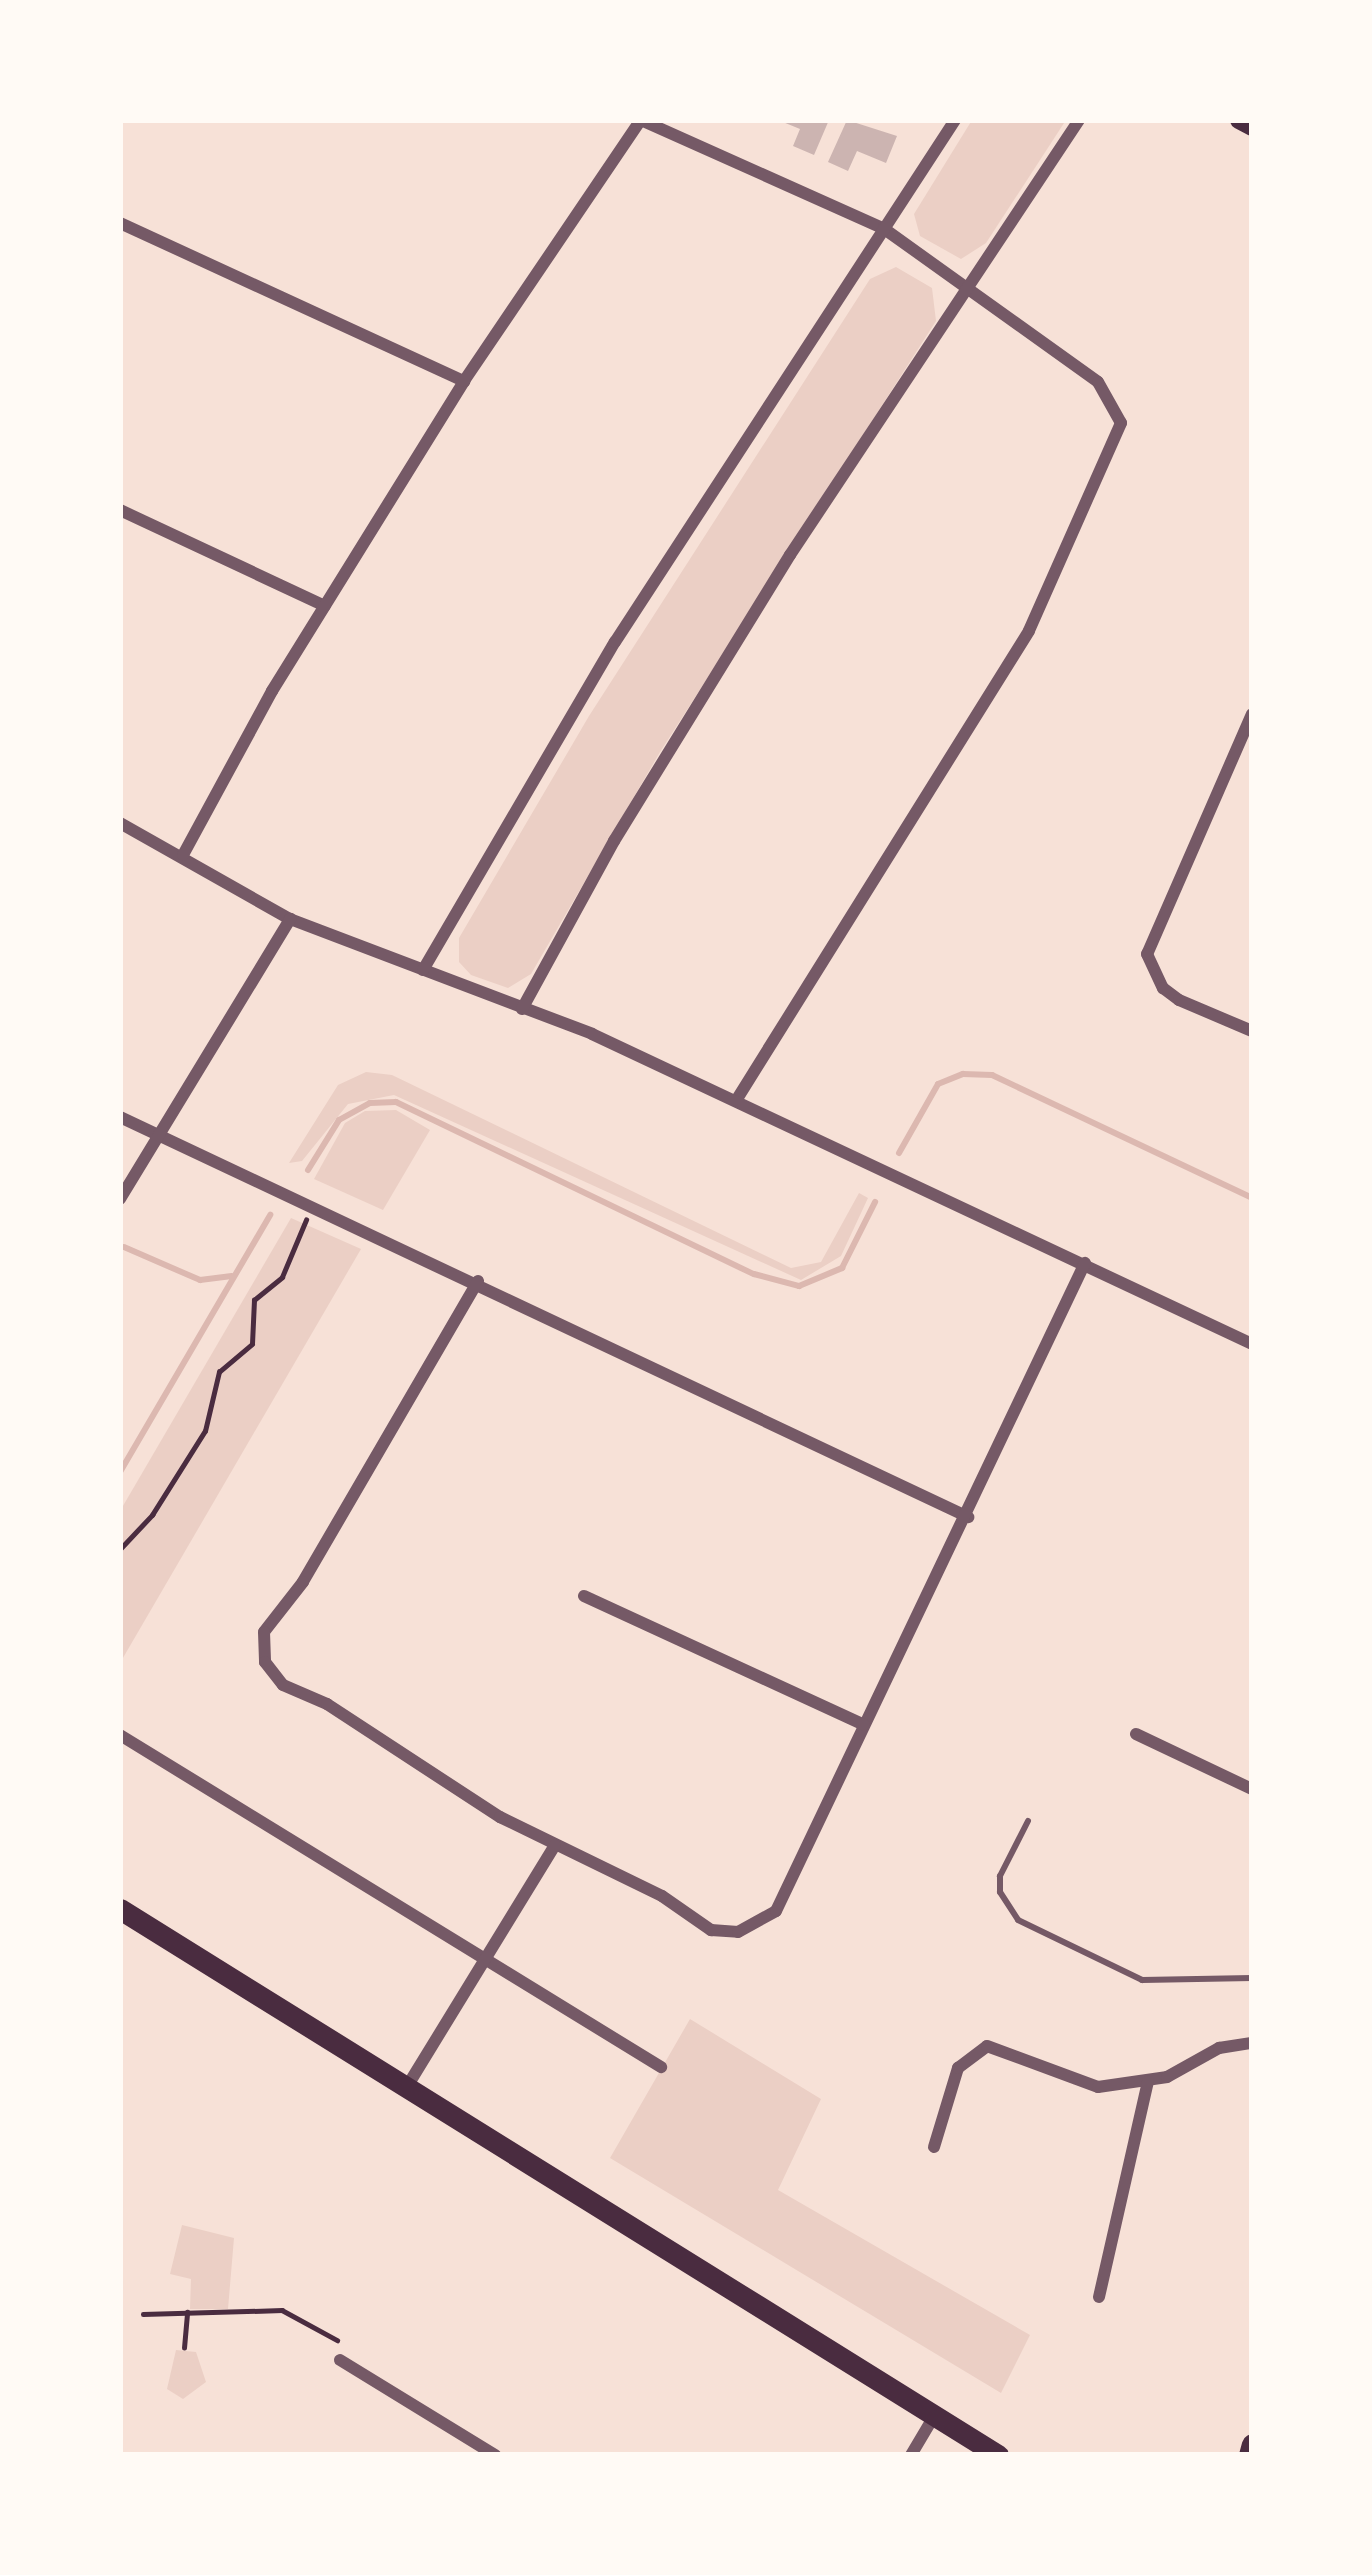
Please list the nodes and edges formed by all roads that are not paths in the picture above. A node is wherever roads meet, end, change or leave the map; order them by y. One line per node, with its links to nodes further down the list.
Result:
1 (641, 120): 7 (street); 9 (street)
2 (955, 120): 7 (street)
3 (1079, 120): 8 (street)
4 (1239, 120): 5 (main road)
5 (1252, 127)
6 (120, 223): 9 (street)
7 (883, 228): 8 (street); 16 (street)
8 (972, 286): 17 (street); 19 (street)
9 (464, 381): 11 (street)
10 (120, 510): 11 (street)
11 (325, 606): 14 (street)
12 (1252, 714): 18 (street)
13 (120, 823): 14 (street)
14 (183, 855): 15 (street)
15 (290, 919): 16 (street); 21 (street)
16 (423, 970): 17 (street)
17 (522, 1010): 19 (street)
18 (1252, 1031)
19 (736, 1099): 23 (street)
20 (120, 1117): 21 (street)
21 (161, 1134): 22 (street); 24 (street)
22 (120, 1199)
23 (1085, 1263): 25 (street); 26 (street)
24 (478, 1281): 26 (street); 33 (street)
25 (1252, 1344)
26 (968, 1516): 28 (street)
27 (584, 1596): 28 (street)
28 (864, 1725): 33 (street)
29 (120, 1735): 35 (street)
30 (1136, 1735): 31 (street)
31 (1252, 1789)
32 (1028, 1821): 36 (lane)
33 (555, 1845): 35 (street)
34 (120, 1910): 40 (main road)
35 (486, 1959): 38 (street); 40 (street)
36 (1252, 1978)
37 (1252, 2043): 39 (street)
38 (662, 2067)
39 (1148, 2082): 41 (street); 42 (street)
40 (408, 2085): 44 (main road)
41 (934, 2147)
42 (1099, 2297)
43 (340, 2360): 46 (street)
44 (933, 2418): 47 (street); 48 (main road)
45 (1252, 2444): 49 (main road)
46 (495, 2455)
47 (911, 2455)
48 (998, 2455)
49 (1249, 2455)

